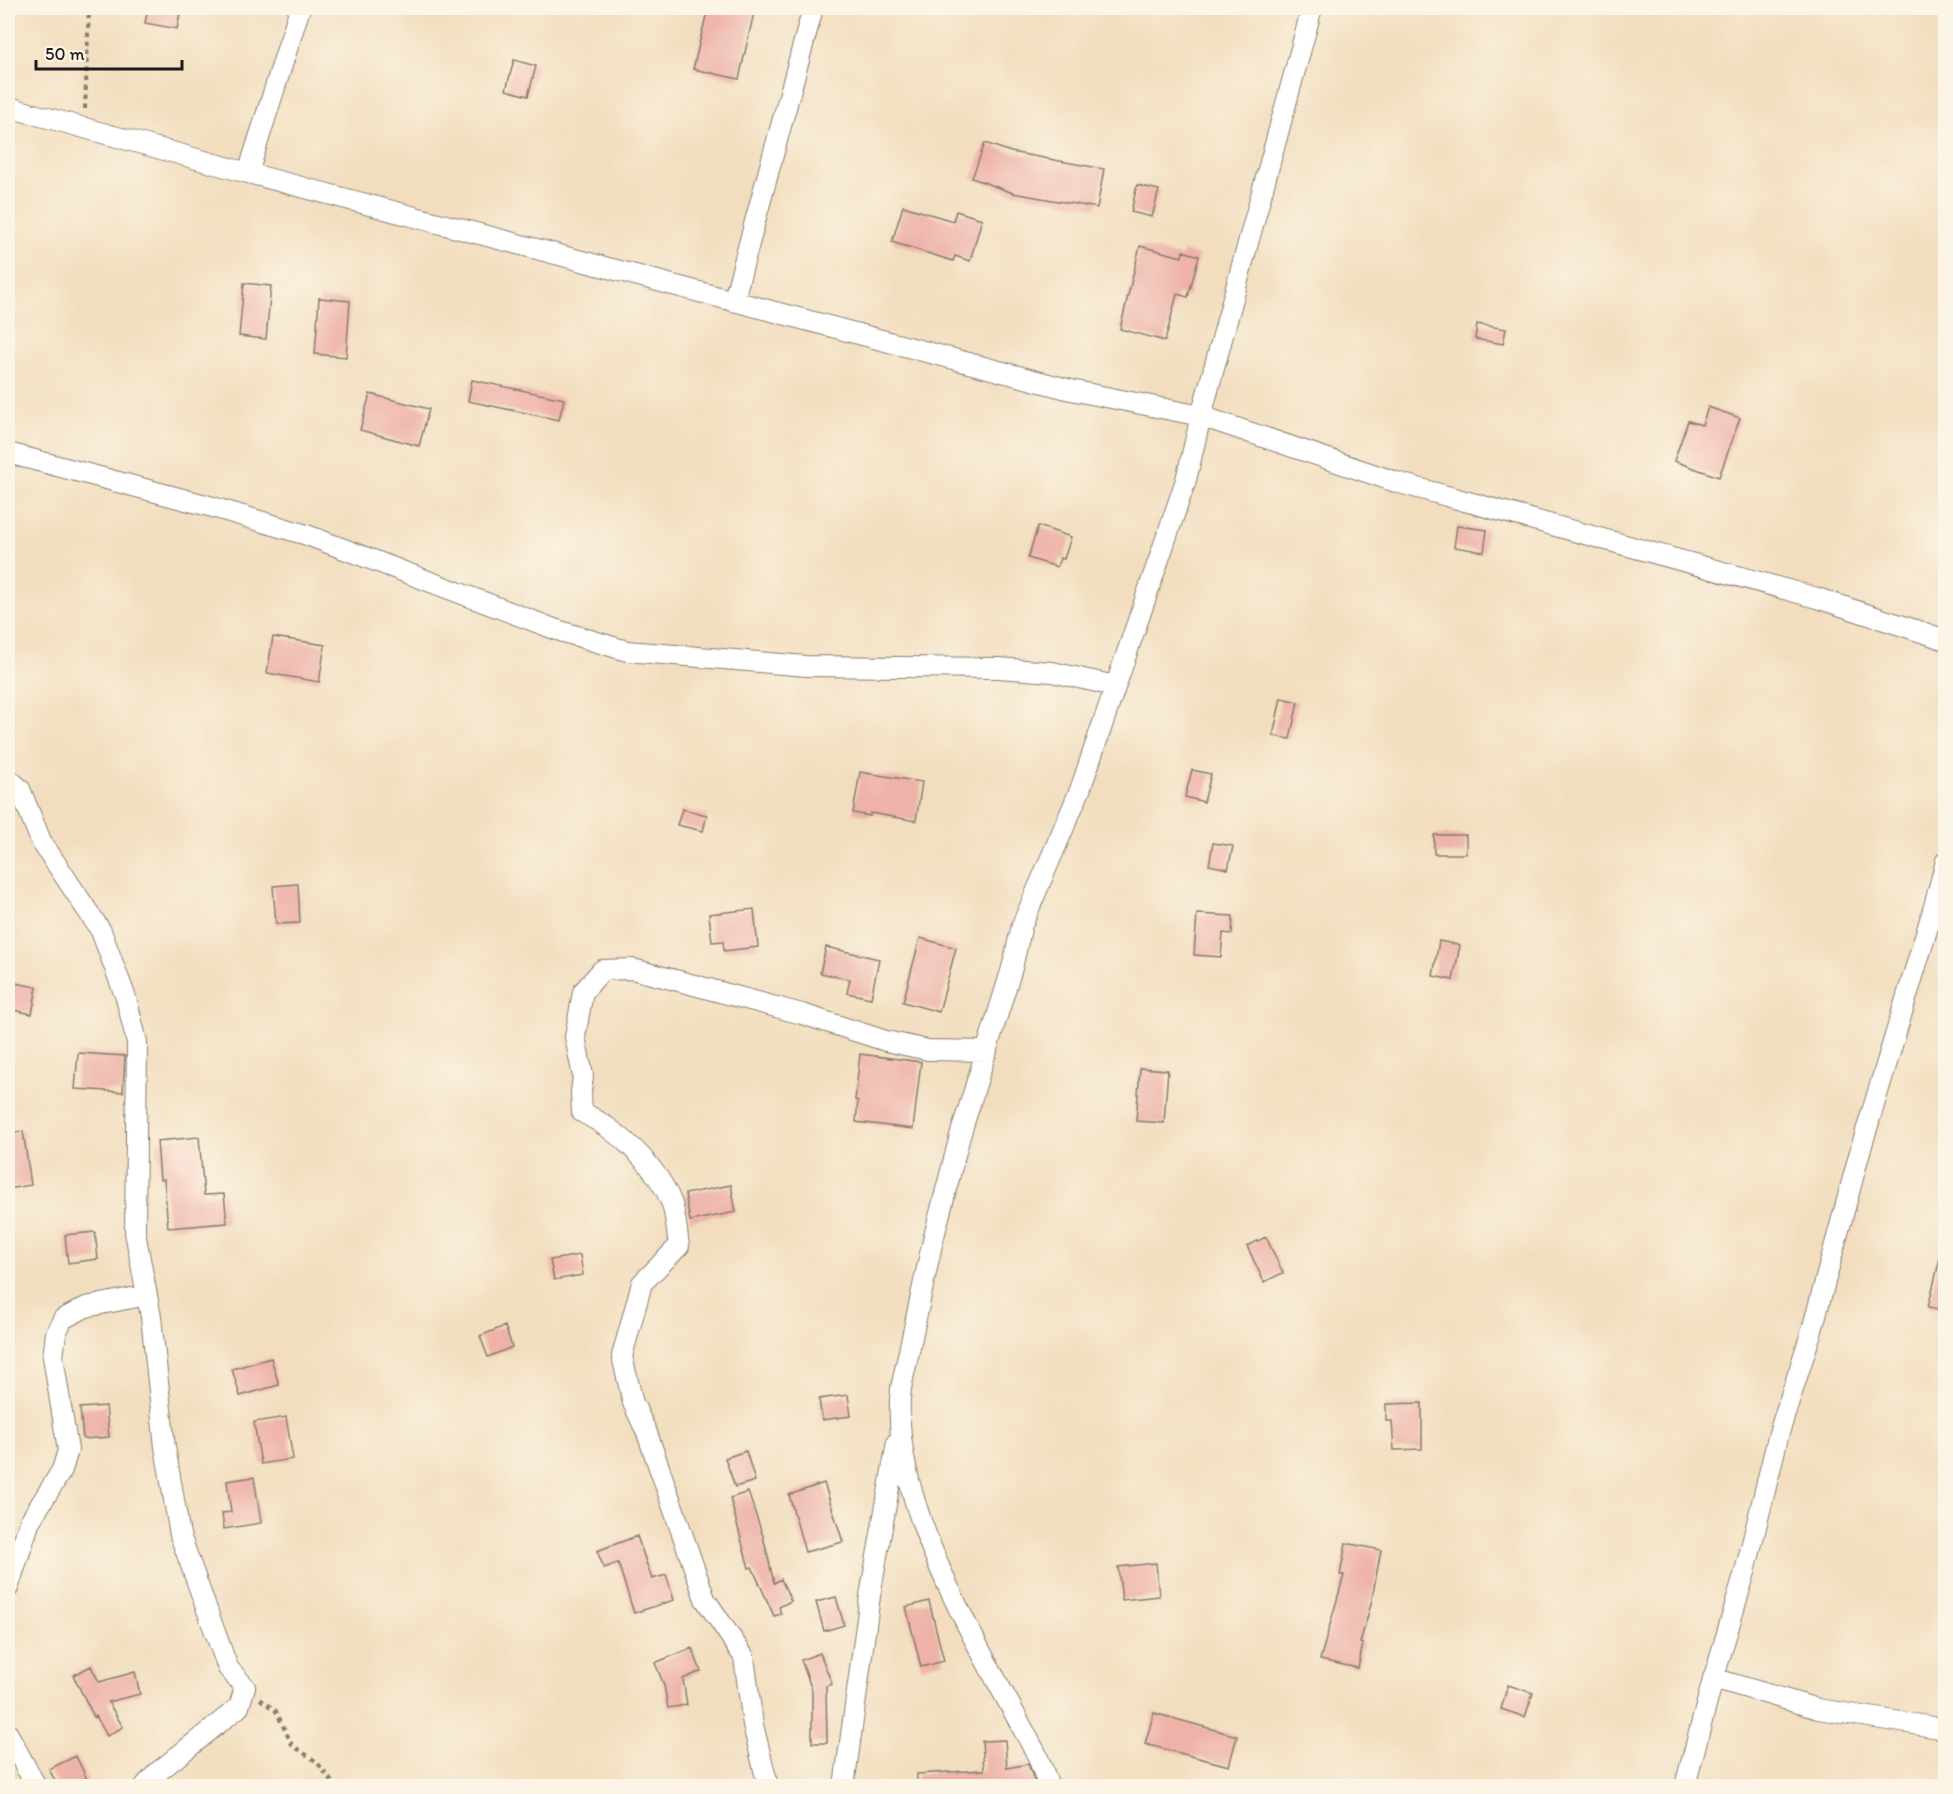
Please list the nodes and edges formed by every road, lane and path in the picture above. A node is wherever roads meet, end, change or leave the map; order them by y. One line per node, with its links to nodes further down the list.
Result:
1 (89, 8): 6 (path)
2 (300, 8): 7 (street)
3 (813, 8): 8 (street)
4 (1312, 8): 9 (street)
5 (8, 107): 6 (street)
6 (84, 126): 7 (street)
7 (248, 173): 8 (street)
8 (734, 299): 9 (street)
9 (1201, 416): 11 (street); 12 (street)
10 (8, 453): 12 (street)
11 (1946, 640)
12 (1115, 686): 15 (street)
13 (8, 778): 16 (street)
14 (1946, 861): 19 (street)
15 (987, 1051): 17 (street); 26 (street)
16 (147, 1294): 18 (street); 20 (street)
17 (900, 1430): 27 (street); 28 (street)
18 (8, 1588)
19 (1713, 1678): 21 (street); 29 (street)
20 (245, 1687): 24 (street); 25 (path)
21 (1946, 1729)
22 (8, 1734): 23 (street)
23 (36, 1786)
24 (145, 1786)
25 (335, 1786)
26 (768, 1786)
27 (844, 1786)
28 (1049, 1786)
29 (1685, 1786)

